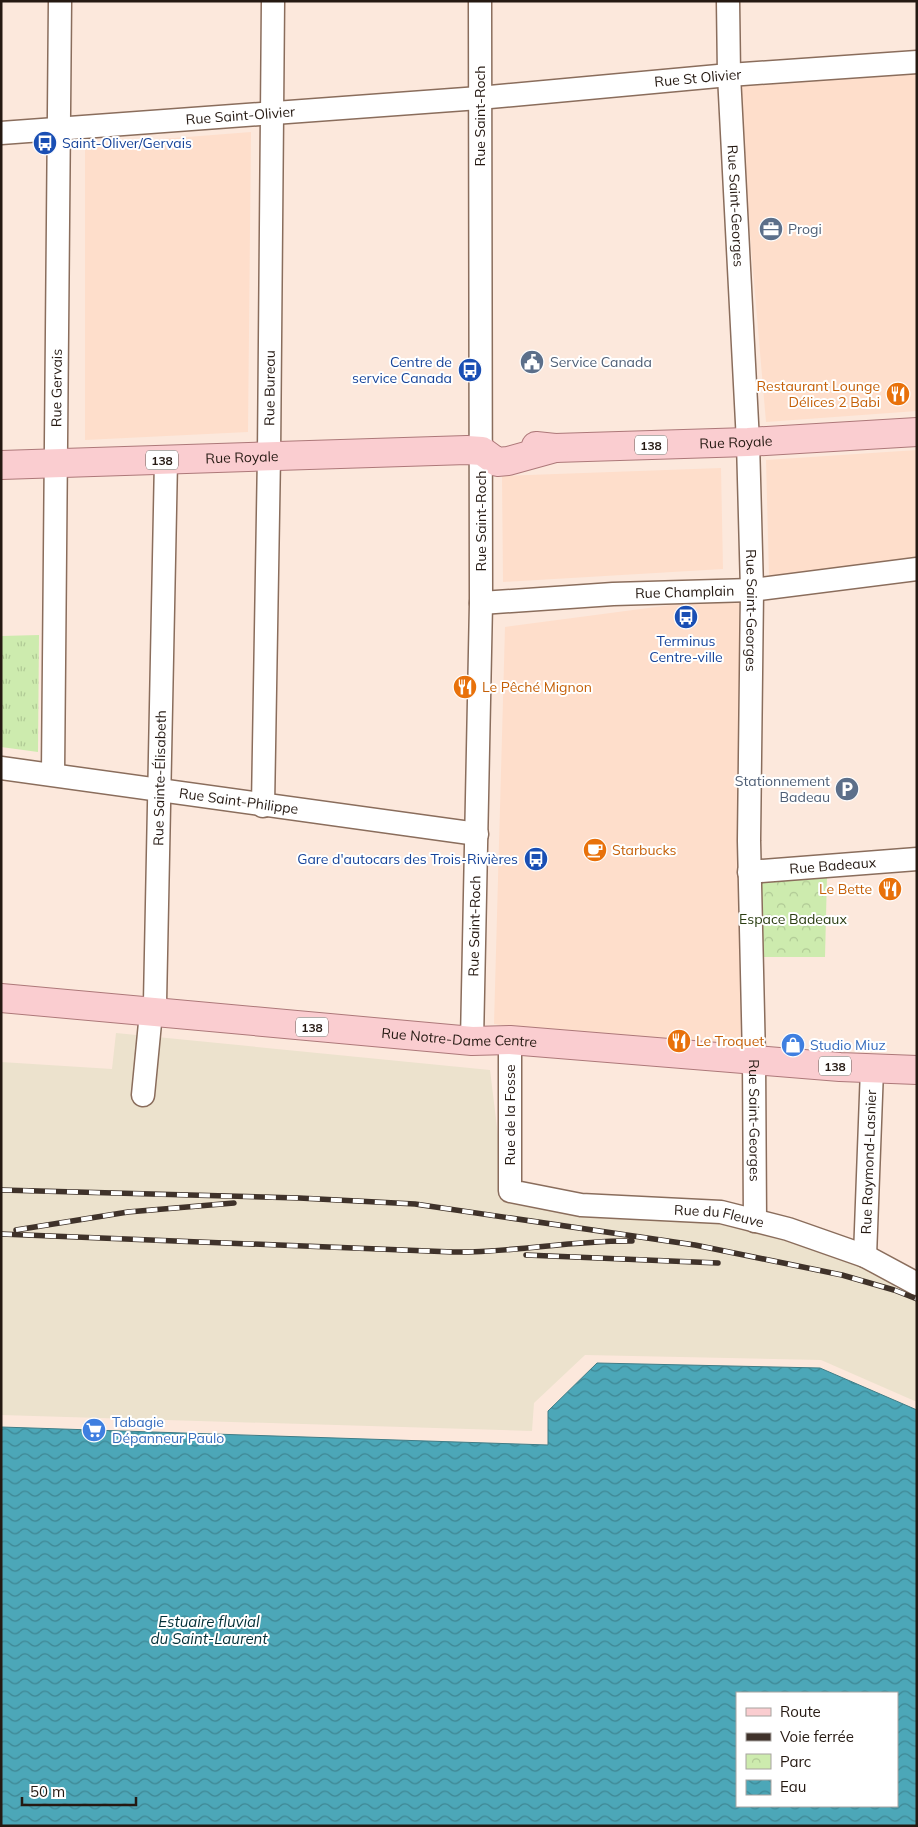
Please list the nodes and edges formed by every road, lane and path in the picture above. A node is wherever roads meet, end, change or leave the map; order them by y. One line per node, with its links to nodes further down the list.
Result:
1 (60, 1): 9 (street, Rue Gervais)
2 (273, 1): 8 (street, Rue Bureau)
3 (480, 1): 7 (street, Rue Saint-Roch)
4 (728, 1): 6 (street, Rue Saint-Georges)
5 (917, 62): 6 (street, Rue St Olivier)
6 (729, 75): 7 (street, Rue St Olivier); 12 (street, Rue Saint-Georges)
7 (479, 98): 8 (street, Rue Saint-Olivier); 13 (street, Rue Saint-Roch)
8 (272, 113): 9 (street, Rue Saint-Olivier); 14 (street, Rue Bureau)
9 (59, 129): 10 (street, Rue Saint-Olivier); 16 (street, Rue Gervais)
10 (1, 133)
11 (917, 432): 12 (main road, Rue Royale / 138)
12 (748, 442): 13 (main road, Rue Royale / 138); 19 (street, Rue Saint-Georges)
13 (482, 451): 14 (main road, Rue Royale / 138); 20 (street, Rue Saint-Roch)
14 (269, 455): 15 (main road, Rue Royale / 138); 24 (street, Rue Bureau)
15 (166, 460): 16 (main road, Rue Royale / 138); 23 (street, Rue Sainte-Élisabeth)
16 (55, 463): 17 (main road, Rue Royale / 138); 22 (street, Rue Gervais)
17 (1, 465)
18 (916, 572): 19 (street, Rue Champlain)
19 (752, 590): 20 (street, Rue Champlain); 27 (street, Rue Saint-Georges)
20 (481, 603): 25 (street, Rue Saint-Roch)
21 (1, 768): 22 (street, Rue Saint-Philippe)
22 (53, 774): 23 (street, Rue Saint-Philippe)
23 (160, 791): 24 (street, Rue Saint-Philippe); 29 (street, Rue Sainte-Élisabeth)
24 (263, 806): 25 (street, Rue Saint-Philippe)
25 (476, 834): 31 (street, Rue Saint-Roch)
26 (917, 859): 27 (street, Rue Badeaux)
27 (749, 872): 32 (street, Rue Saint-Georges)
28 (1, 998): 29 (main road, Rue Notre-Dame Centre)
29 (153, 1013): 31 (main road, Rue Notre-Dame Centre / 138); 35 (street, Rue Sainte-Élisabeth)
30 (510, 1040): 31 (main road, Rue Notre-Dame Centre / 138); 32 (main road, Rue Notre-Dame Centre / 138); 36 (street, Rue de la Fosse)
31 (472, 1041)
32 (754, 1059): 33 (main road, Rue Notre-Dame Centre / 138); 37 (street, Rue Saint-Georges)
33 (872, 1069): 34 (main road, Rue Notre-Dame Centre / 138); 38 (street, Rue Raymond-Lasnier)
34 (917, 1070)
35 (143, 1095)
36 (510, 1191): 37 (street, Rue du Fleuve)
37 (754, 1221): 38 (street, Rue du Fleuve)
38 (865, 1256): 39 (street, Rue du Fleuve)
39 (917, 1284)

